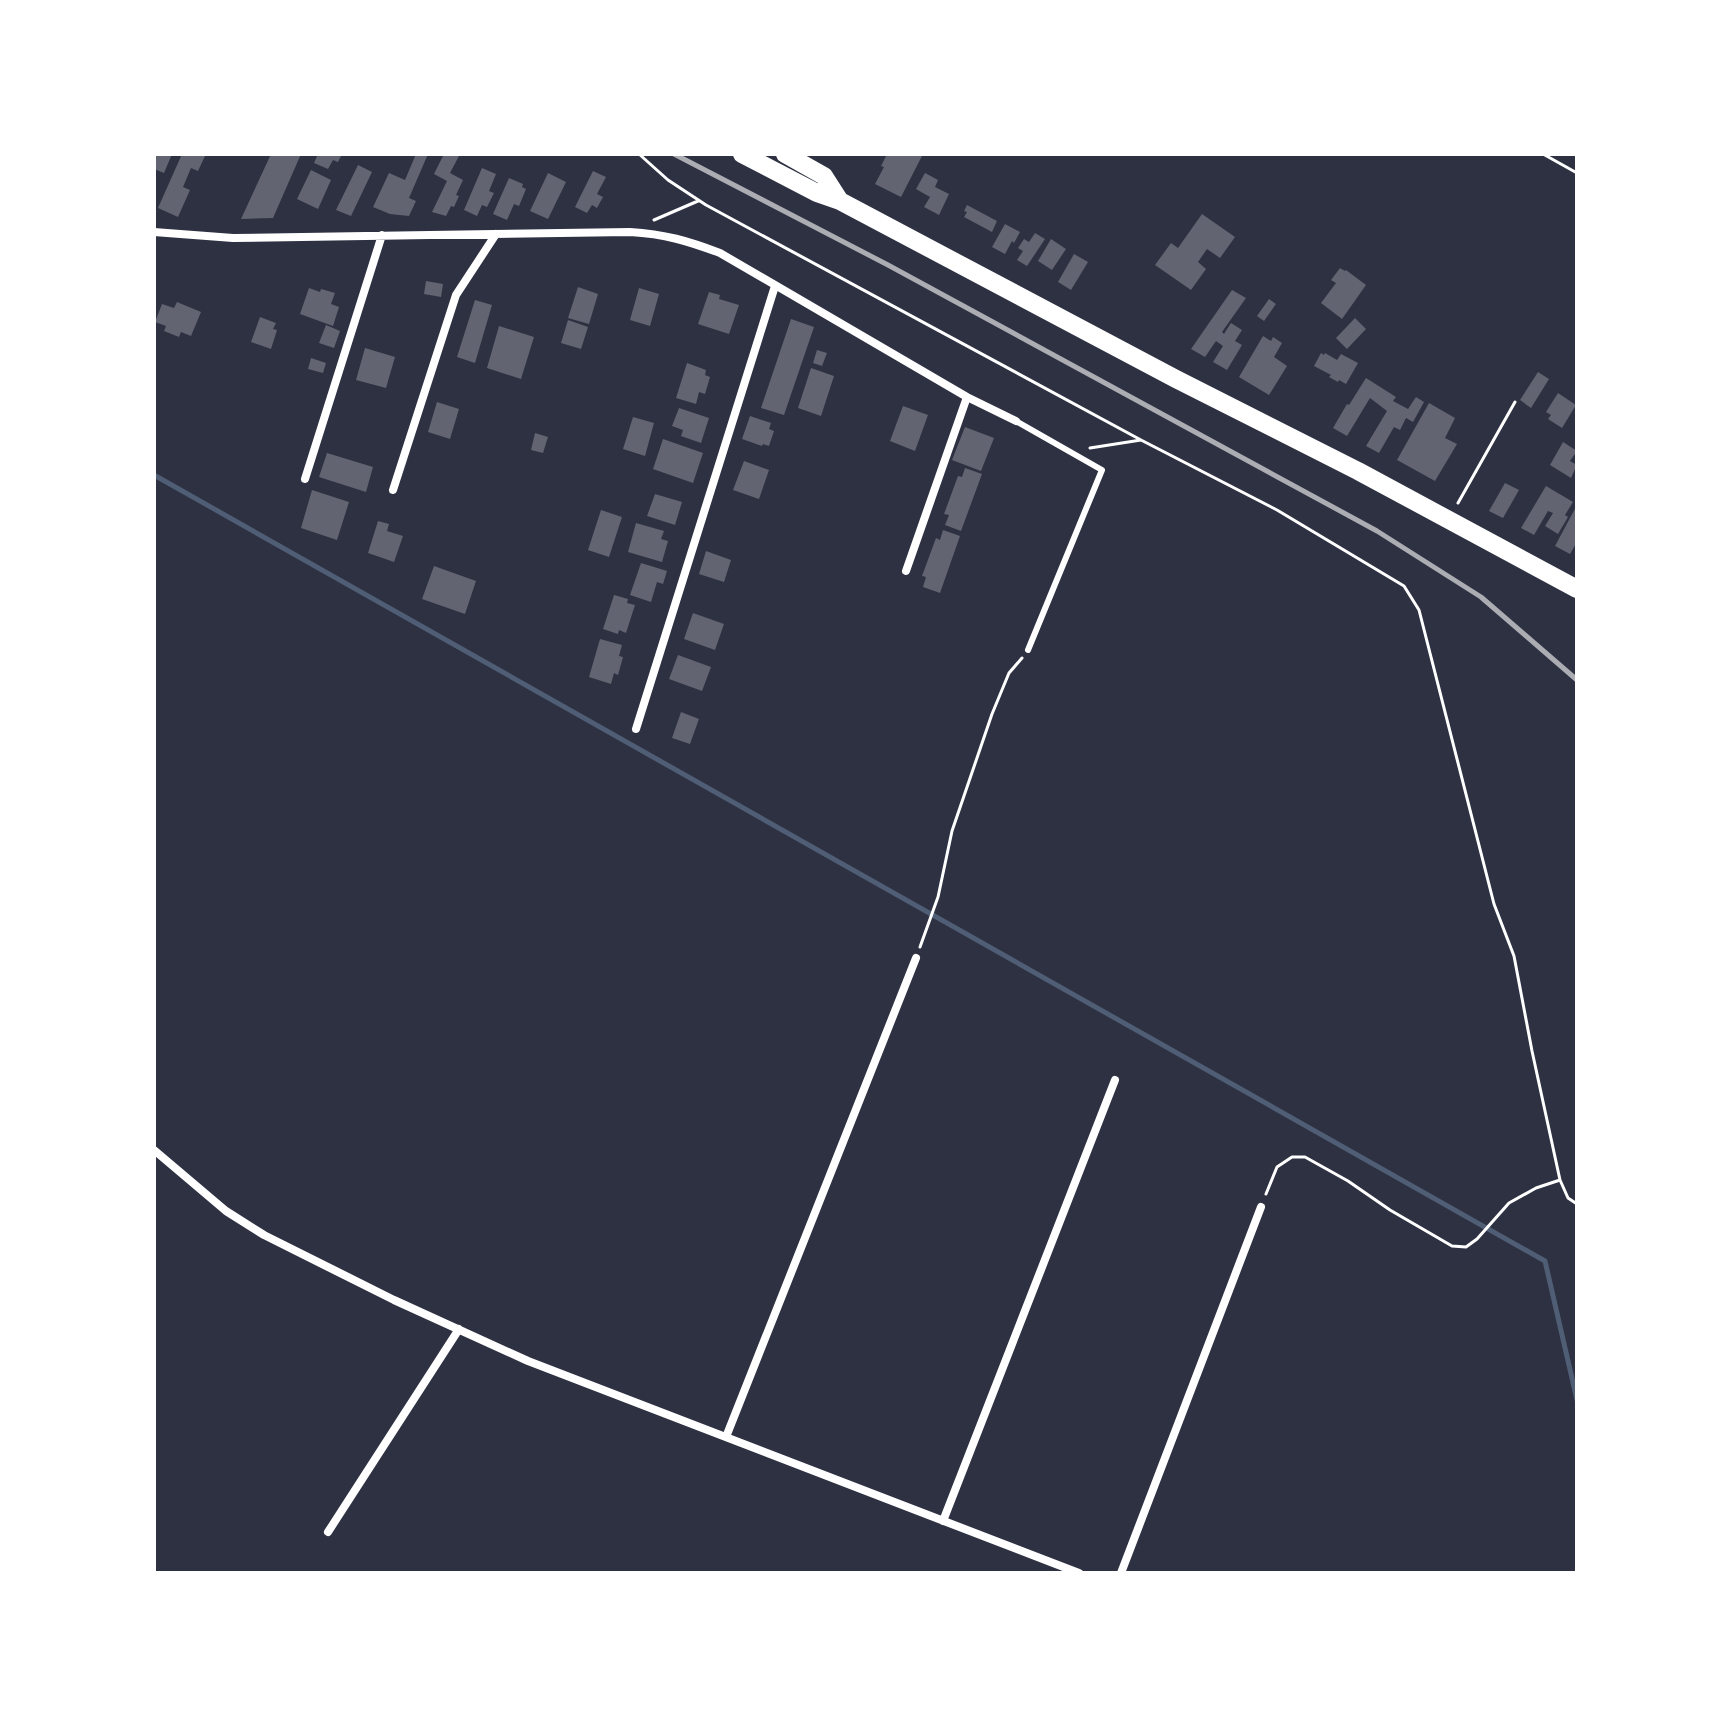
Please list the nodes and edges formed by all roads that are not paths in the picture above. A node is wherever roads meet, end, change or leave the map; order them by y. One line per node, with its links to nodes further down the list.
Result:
1 (742, 154): 3 (main road)
2 (785, 154): 3 (main road)
3 (840, 201): 13 (main road)
4 (154, 232): 6 (street)
5 (496, 234): 6 (street); 7 (street); 11 (street)
6 (382, 235): 10 (street)
7 (775, 286): 8 (street); 15 (street)
8 (967, 397): 9 (street); 12 (street)
9 (1016, 421): 14 (lane)
10 (305, 479)
11 (393, 490)
12 (906, 571)
13 (1577, 589)
14 (1028, 650)
15 (636, 729)
16 (916, 958): 21 (street)
17 (1115, 1080): 22 (street)
18 (154, 1150): 20 (street)
19 (1261, 1207): 25 (street)
20 (459, 1329): 21 (street); 23 (street)
21 (726, 1437): 22 (street)
22 (943, 1521): 24 (street)
23 (328, 1532)
24 (1079, 1573)
25 (1121, 1573)

